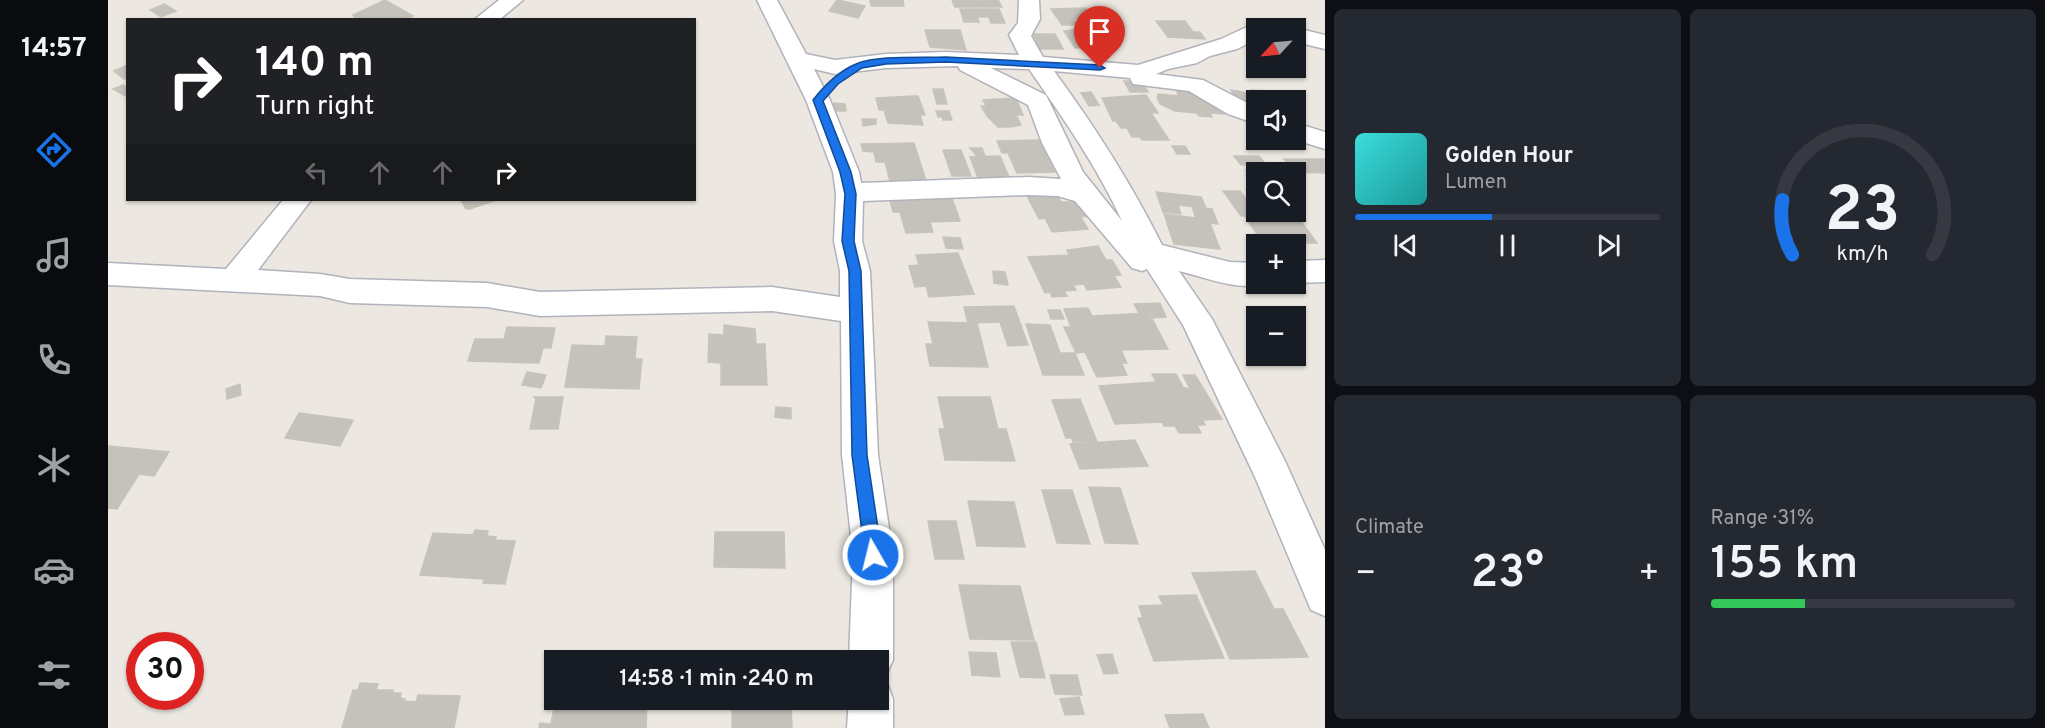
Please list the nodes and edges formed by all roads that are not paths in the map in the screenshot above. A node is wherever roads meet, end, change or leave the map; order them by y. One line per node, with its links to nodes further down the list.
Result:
1 (513, 0): 4 (street)
2 (767, 0): 8 (street)
3 (1029, 0): 11 (street)
4 (487, 18)
5 (1246, 36): 12 (street)
6 (1306, 37): 7 (street)
7 (1325, 42)
8 (796, 59): 10 (street); 13 (street)
9 (946, 60): 10 (street); 11 (street); 18 (street)
10 (859, 66): 13 (street)
11 (1041, 70): 12 (street); 20 (street)
12 (1136, 75): 14 (street)
13 (818, 100): 17 (street)
14 (1246, 113)
15 (1306, 134): 16 (street)
16 (1325, 141)
17 (850, 194): 18 (street); 27 (street)
18 (1083, 194): 26 (street)
19 (297, 201): 25 (street)
20 (1150, 253): 24 (street); 26 (street)
21 (1325, 271): 22 (street)
22 (1306, 272)
23 (108, 274): 25 (street)
24 (1246, 274)
25 (234, 280): 27 (street)
26 (1183, 300): 28 (street)
27 (856, 311): 29 (street)
28 (1325, 596)
29 (871, 650)
30 (871, 710): 31 (street)
31 (870, 728)

